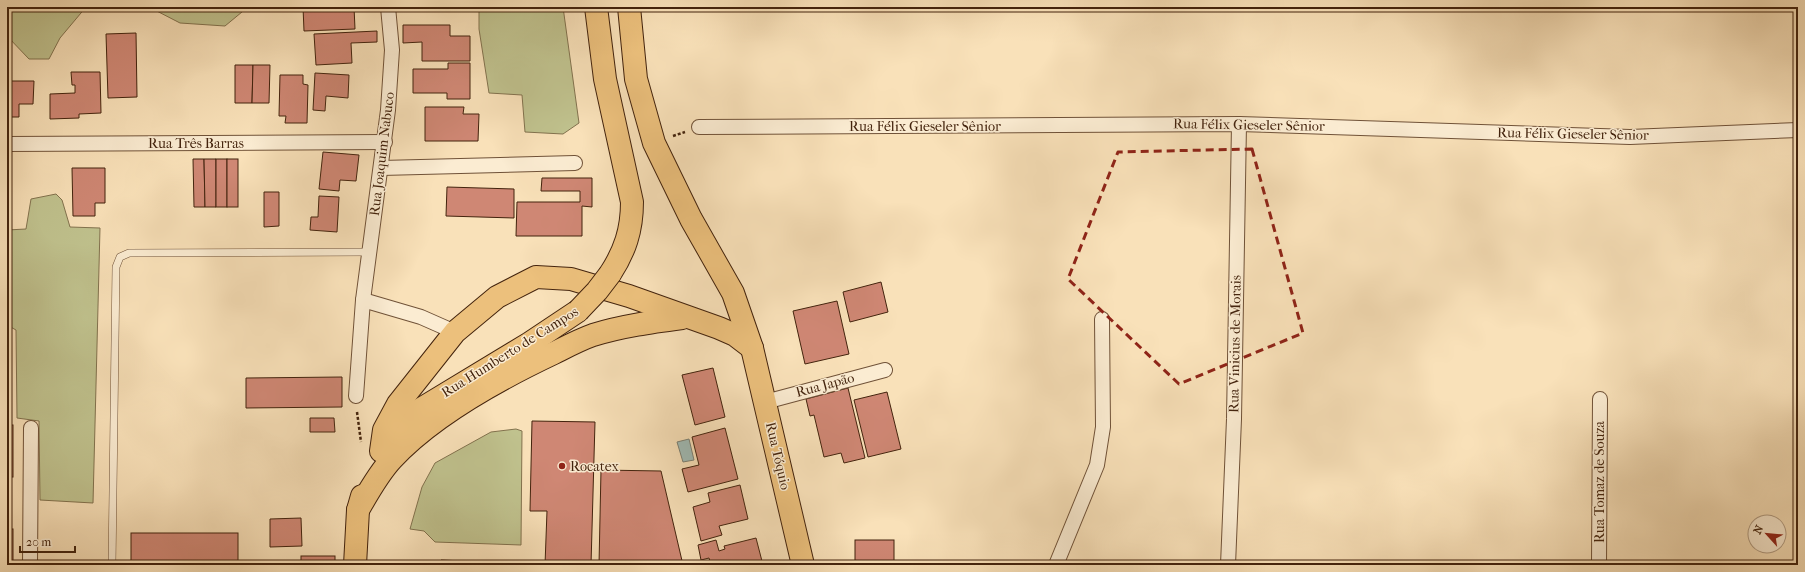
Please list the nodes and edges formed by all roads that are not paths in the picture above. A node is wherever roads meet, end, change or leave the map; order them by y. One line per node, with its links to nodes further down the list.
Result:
1 (388, 7): 7 (street, Rua Joaquim Nabuco)
2 (596, 7): 22 (main road, Rua Humberto de Campos, bridge)
3 (630, 7): 16 (main road)
4 (1239, 124): 5 (street, Rua Félix Gieseler Sênior); 6 (street, Rua Félix Gieseler Sênior); 29 (street, Rua Vinicius de Morais)
5 (699, 127)
6 (1798, 130)
7 (385, 142): 8 (street, Rua Três Barras); 10 (street, Rua Joaquim Nabuco)
8 (7, 144)
9 (575, 163): 10 (street)
10 (381, 168): 11 (street, Rua Joaquim Nabuco)
11 (369, 252): 12 (street, Rua Joaquim Nabuco); 25 (lane)
12 (363, 300): 15 (street); 18 (street, Rua Joaquim Nabuco)
13 (685, 317): 15 (main road); 16 (main road); 23 (main road)
14 (1102, 319): 28 (street)
15 (455, 332): 22 (main road)
16 (752, 348): 20 (main road, Rua Tóquio)
17 (885, 370): 20 (street, Rua Japão)
18 (356, 396)
19 (1600, 399): 30 (street, Rua Tomaz de Souza)
20 (765, 402): 27 (main road, Rua Tóquio)
21 (30, 428): 24 (street)
22 (377, 457): 23 (main road, Rua Humberto de Campos)
23 (358, 510): 26 (main road, Rua Humberto de Campos)
24 (30, 565)
25 (112, 565)
26 (355, 565)
27 (803, 565)
28 (1056, 565)
29 (1228, 565)
30 (1599, 565)

